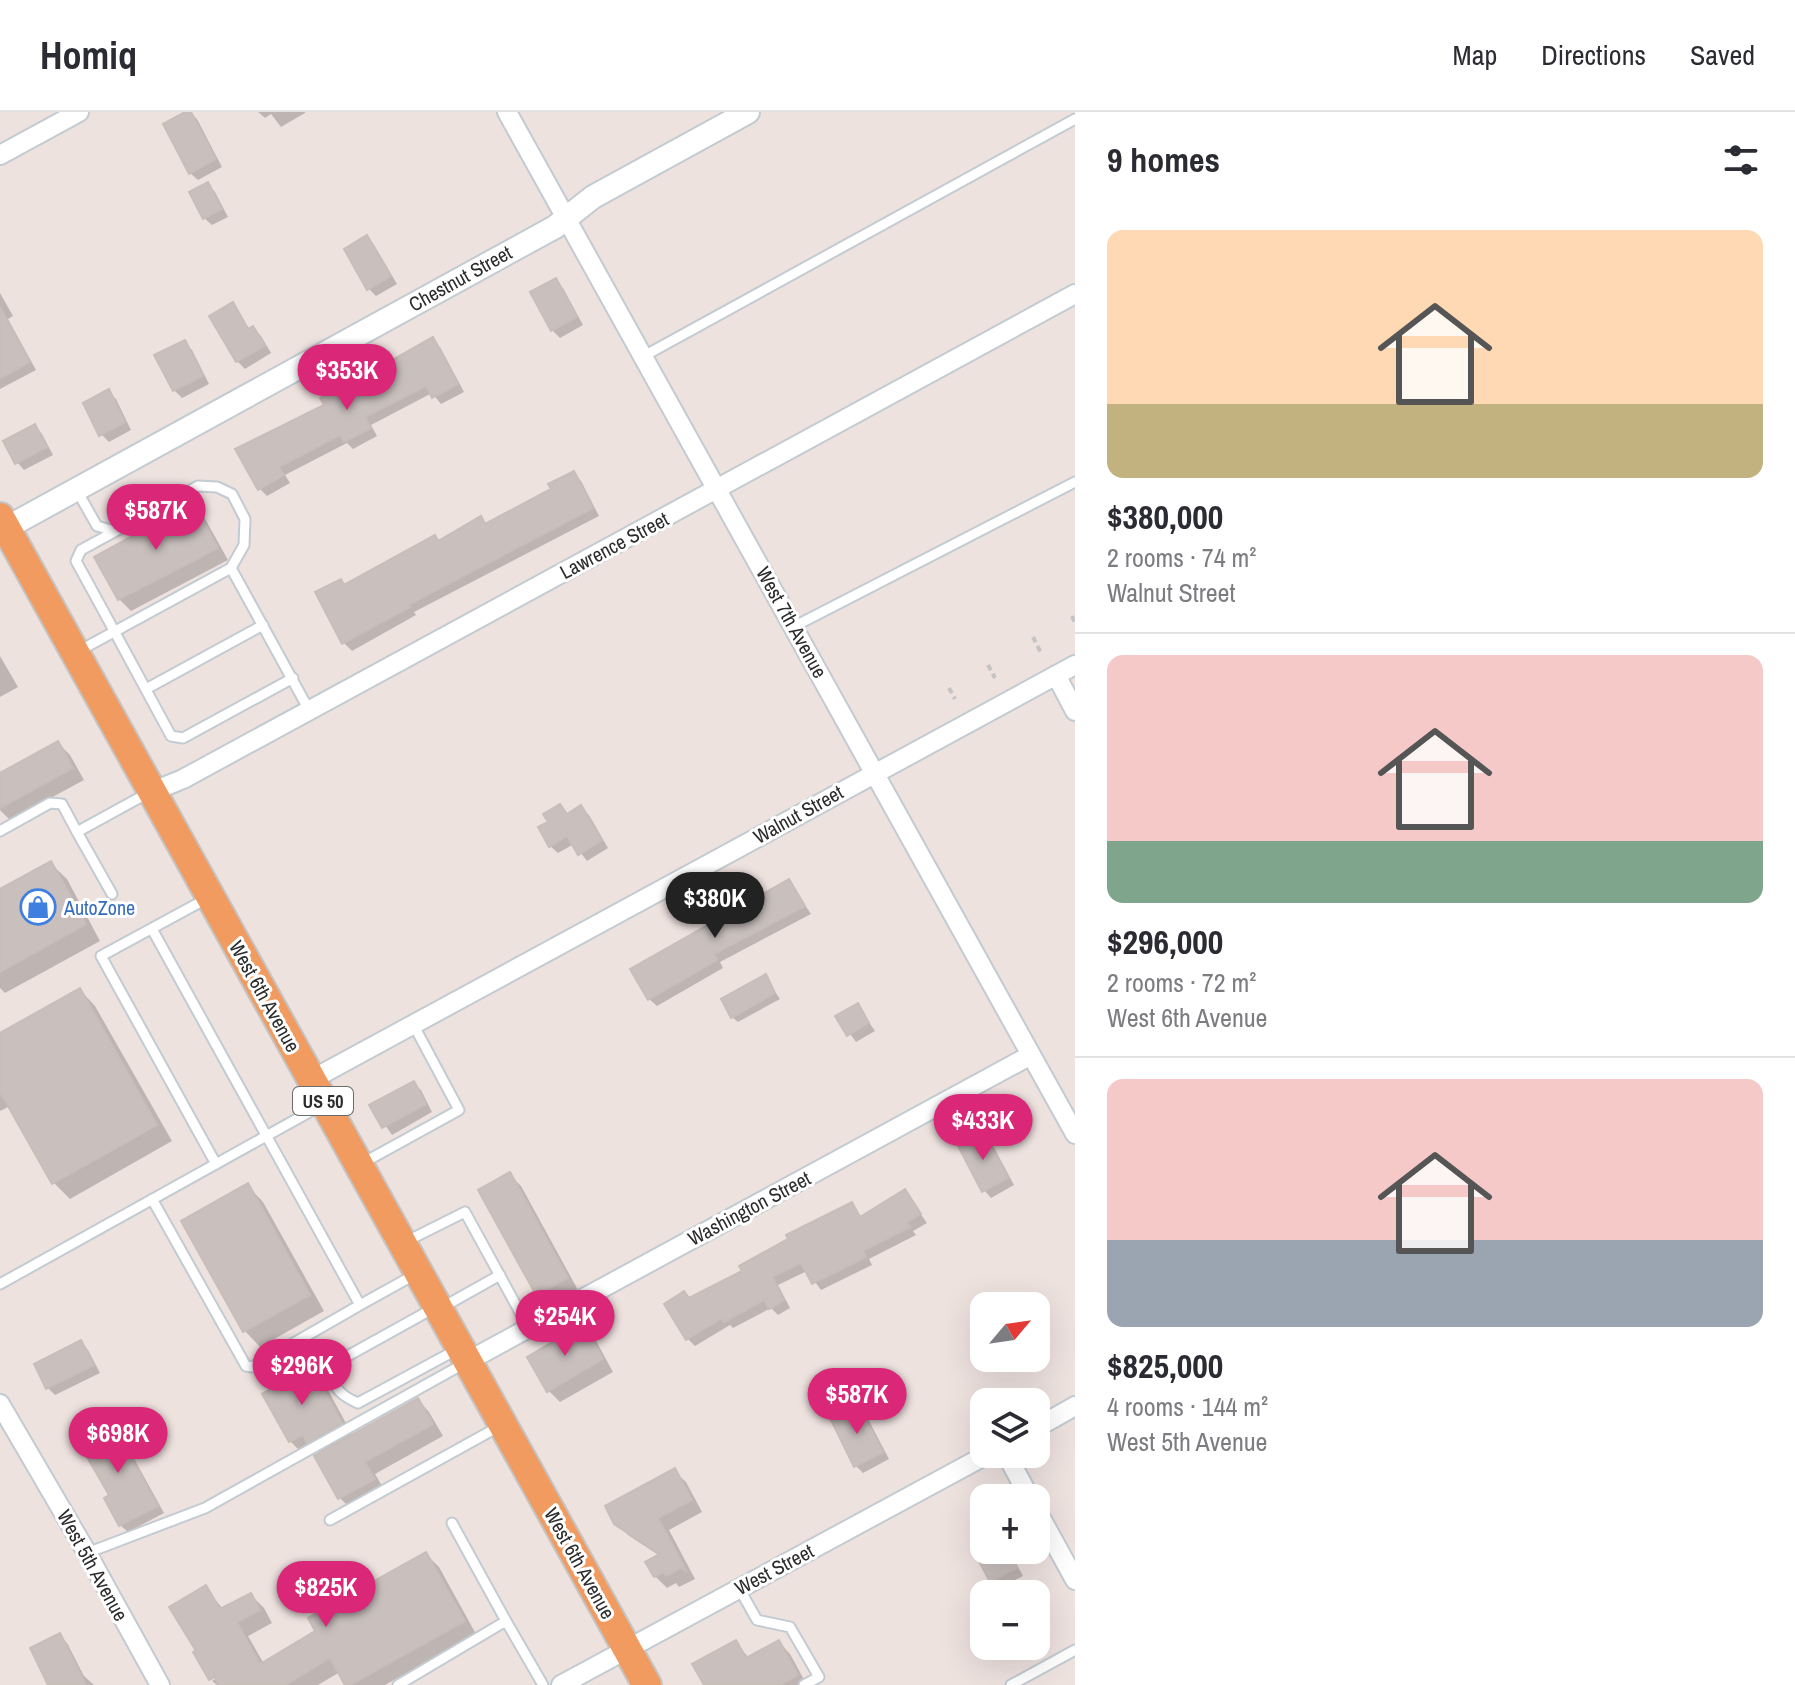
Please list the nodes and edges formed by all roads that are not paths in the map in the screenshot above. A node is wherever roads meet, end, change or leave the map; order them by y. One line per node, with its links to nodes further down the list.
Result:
1 (79, 112): 5 (street)
2 (507, 112): 6 (street, West 7th Avenue)
3 (748, 112): 6 (street, Chestnut Street)
4 (1075, 119): 8 (lane)
5 (0, 155)
6 (566, 218): 8 (street, West 7th Avenue); 10 (street, Chestnut Street)
7 (1075, 294): 11 (street, Lawrence Street)
8 (644, 356): 11 (street, West 7th Avenue)
9 (1075, 482): 16 (lane)
10 (76, 489): 12 (street, Chestnut Street); 13 (lane)
11 (718, 489): 16 (street, West 7th Avenue); 23 (street, Lawrence Street)
12 (2, 526): 18 (main road, West 6th Avenue / US 50)
13 (114, 531): 14 (lane); 17 (lane)
14 (231, 568): 15 (lane); 17 (lane)
15 (263, 625): 21 (lane); 22 (lane)
16 (795, 626): 25 (street, West 7th Avenue)
17 (115, 632): 18 (lane); 22 (lane)
18 (75, 653): 26 (main road, West 6th Avenue / US 50)
19 (1075, 665): 20 (street, Walnut Street)
20 (1056, 675): 24 (street); 25 (street, Walnut Street)
21 (293, 678): 22 (lane); 23 (lane)
22 (146, 689)
23 (309, 710): 26 (street, Lawrence Street)
24 (1075, 711)
25 (875, 772): 32 (street, Walnut Street); 33 (street, West 7th Avenue)
26 (151, 792): 28 (lane); 30 (main road, West 6th Avenue / US 50)
27 (0, 831): 28 (lane)
28 (77, 832): 29 (lane)
29 (112, 894)
30 (209, 897): 31 (lane); 34 (main road, West 6th Avenue / US 50)
31 (152, 929): 36 (lane); 37 (lane)
32 (413, 1024): 34 (street, Walnut Street); 38 (lane)
33 (1031, 1055): 35 (street, West 7th Avenue); 46 (street, Washington Street)
34 (318, 1092): 36 (lane); 38 (main road, West 6th Avenue / US 50)
35 (1075, 1134)
36 (267, 1136): 37 (lane); 44 (lane)
37 (216, 1164): 39 (lane)
38 (359, 1165): 40 (main road, West 6th Avenue / US 50)
39 (152, 1199): 43 (lane); 44 (lane)
40 (402, 1243): 41 (main road, West 6th Avenue / US 50); 42 (lane)
41 (418, 1273): 44 (lane); 45 (main road, West 6th Avenue / US 50)
42 (500, 1275): 45 (lane); 46 (lane)
43 (0, 1284)
44 (360, 1305)
45 (438, 1308): 47 (main road, West 6th Avenue / US 50); 47 (lane)
46 (528, 1327): 47 (street, Washington Street)
47 (464, 1354): 51 (main road, West 6th Avenue / US 50); 56 (lane)
48 (0, 1404): 56 (street, West 5th Avenue)
49 (1075, 1406): 50 (street)
50 (1050, 1420)
51 (503, 1424): 53 (lane); 60 (main road, West 6th Avenue / US 50)
52 (970, 1464): 58 (street, West Street)
53 (330, 1520)
54 (452, 1523): 59 (lane)
55 (1050, 1534): 57 (street)
56 (87, 1553): 62 (street, West 5th Avenue)
57 (1075, 1580)
58 (739, 1588): 60 (street, West Street); 67 (lane)
59 (506, 1621): 63 (lane); 64 (lane)
60 (628, 1648): 65 (street, West Street); 66 (main road, West 6th Avenue / US 50)
61 (1075, 1650): 68 (lane)
62 (160, 1685)
63 (398, 1685)
64 (543, 1685)
65 (561, 1685)
66 (647, 1685)
67 (804, 1685)
68 (1011, 1685)

